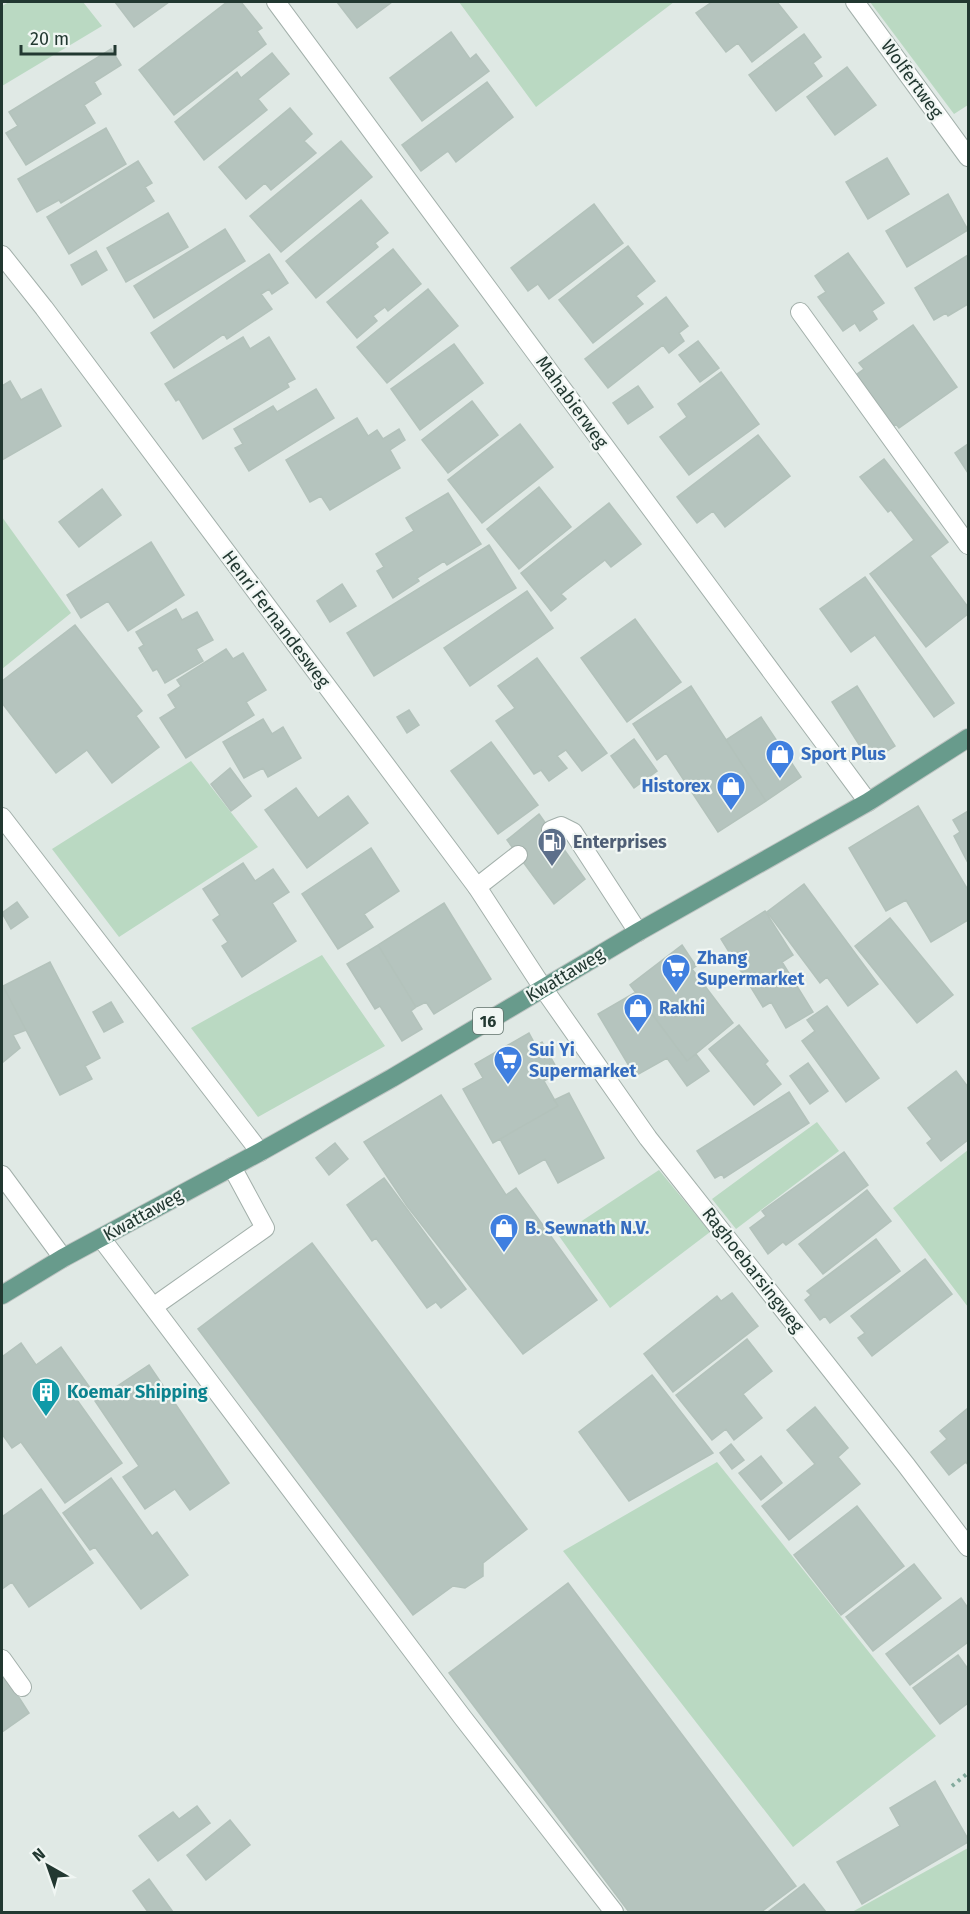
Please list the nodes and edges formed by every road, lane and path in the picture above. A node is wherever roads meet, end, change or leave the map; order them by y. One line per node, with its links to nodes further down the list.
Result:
1 (276, 2): 8 (street, Mahabierweg)
2 (855, 2): 3 (street, Wolfertweg)
3 (969, 157)
4 (2, 255): 12 (street, Henri Fernandesweg)
5 (800, 312): 6 (street)
6 (969, 545)
7 (969, 738): 8 (main road, Kwattaweg / 16)
8 (868, 802): 13 (main road, Kwattaweg / 16)
9 (2, 817): 15 (street)
10 (551, 830): 13 (street)
11 (518, 855): 12 (street)
12 (477, 887): 14 (street, Henri Fernandesweg)
13 (638, 932): 14 (main road, Kwattaweg / 16)
14 (543, 988): 15 (main road, Kwattaweg / 16); 22 (street, Raghoebarsingweg)
15 (260, 1152): 16 (main road, Kwattaweg / 16)
16 (232, 1167): 18 (main road, Kwattaweg / 16); 21 (street)
17 (2, 1175): 19 (street)
18 (101, 1238): 19 (main road, Kwattaweg / 16); 21 (street)
19 (63, 1258): 20 (main road, Kwattaweg / 16)
20 (2, 1295)
21 (153, 1307): 27 (street)
22 (969, 1547)
23 (2, 1659): 24 (street)
24 (22, 1687)
25 (969, 1773): 26 (path)
26 (952, 1786)
27 (614, 1912)

